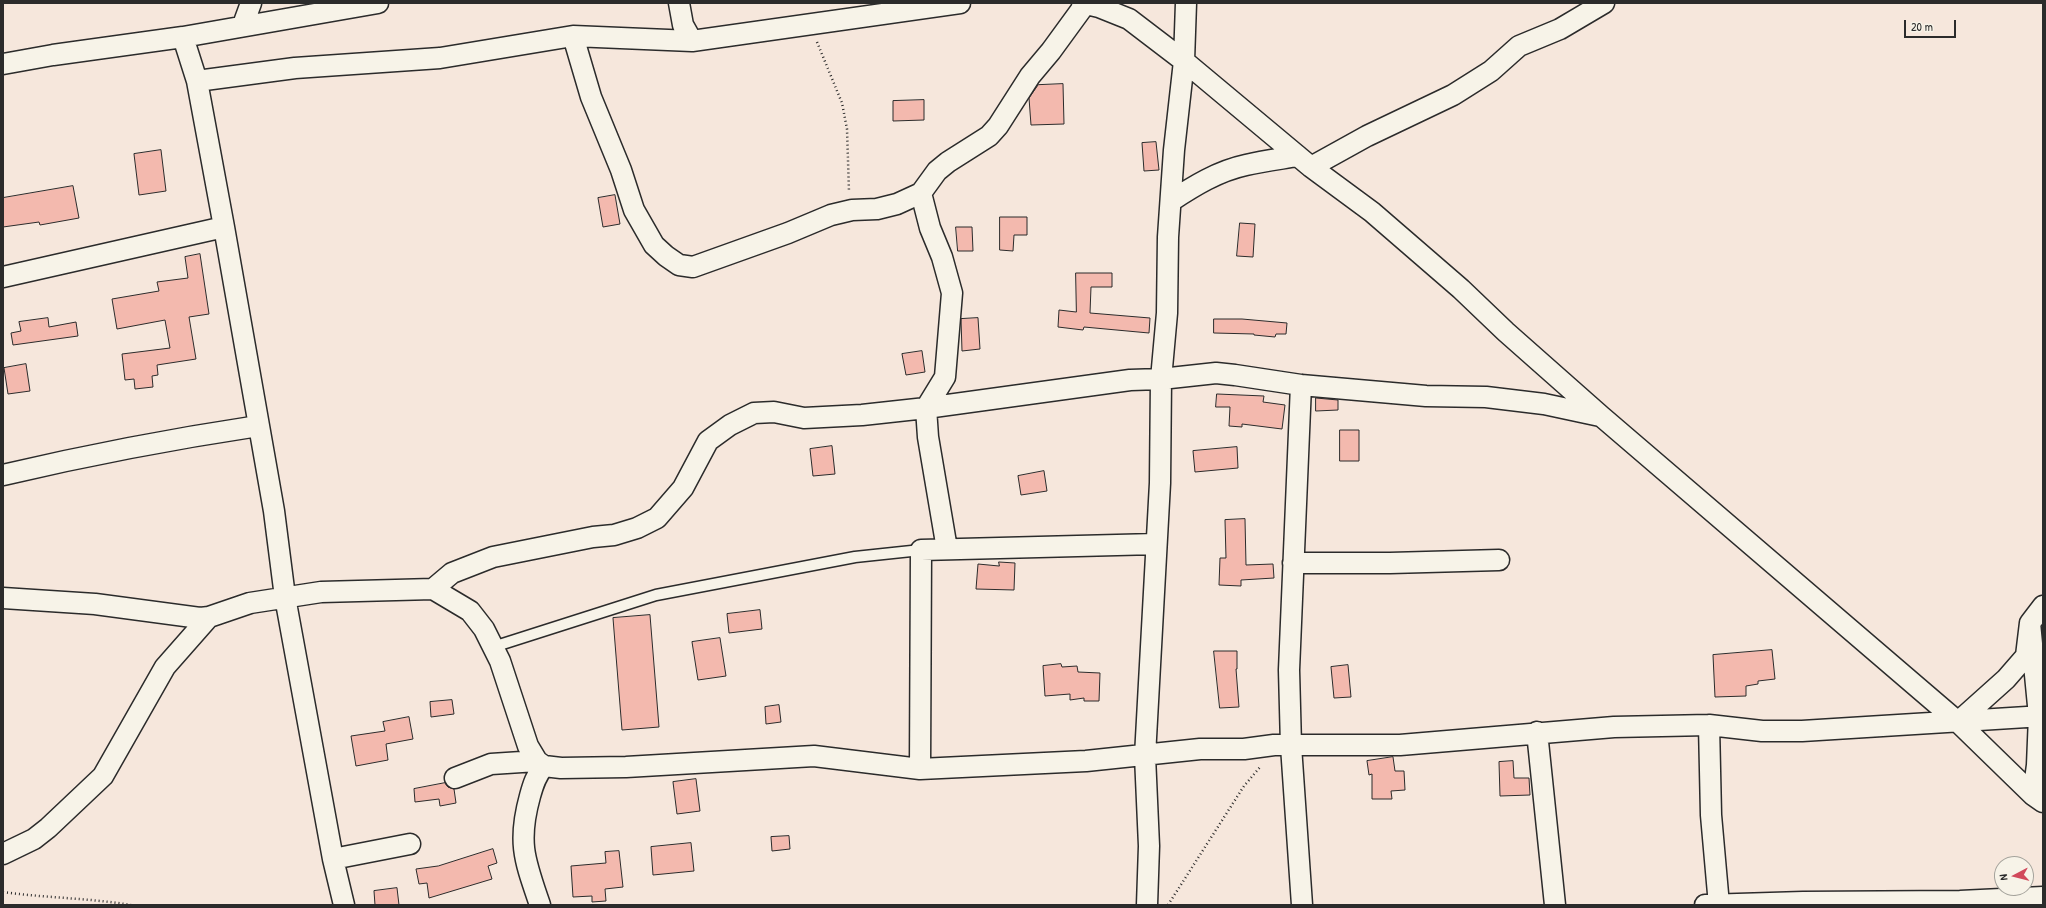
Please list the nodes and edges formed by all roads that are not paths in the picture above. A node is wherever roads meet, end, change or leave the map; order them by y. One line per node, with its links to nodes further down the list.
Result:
1 (251, 3): 8 (street)
2 (378, 3): 8 (street)
3 (679, 3): 11 (street)
4 (960, 3): 11 (street)
5 (1084, 3): 12 (street); 16 (street)
6 (1186, 3): 12 (street)
7 (1604, 3): 15 (street)
8 (243, 25): 10 (street)
9 (573, 36): 11 (street); 14 (street); 16 (street)
10 (183, 37): 13 (street); 14 (street)
11 (692, 41)
12 (1184, 61): 15 (street); 17 (street)
13 (3, 64)
14 (197, 81): 18 (street)
15 (1305, 161): 17 (street); 23 (street)
16 (921, 193): 22 (street)
17 (1170, 201): 20 (street)
18 (224, 227): 19 (street); 24 (street)
19 (3, 277)
20 (1161, 379): 21 (street); 22 (street); 26 (street)
21 (1301, 385): 23 (street); 30 (street)
22 (926, 408): 27 (street); 31 (street)
23 (1601, 416): 39 (street)
24 (258, 426): 25 (street); 32 (street)
25 (3, 475)
26 (1156, 544): 27 (street); 43 (street)
27 (947, 549): 28 (street)
28 (921, 550): 37 (lane); 45 (street)
29 (1499, 560): 30 (street)
30 (1293, 563): 42 (street)
31 (433, 589): 32 (street); 37 (street)
32 (285, 597): 35 (street); 50 (street)
33 (3, 598): 35 (street)
34 (2043, 606): 36 (street)
35 (209, 617): 49 (street)
36 (2030, 623): 38 (street); 39 (street)
37 (493, 647): 44 (street)
38 (2041, 716): 39 (street); 47 (street)
39 (1958, 722): 40 (street); 47 (street)
40 (1709, 726): 41 (street); 57 (street)
41 (1536, 732): 42 (street); 56 (street)
42 (1282, 746): 43 (street); 55 (street)
43 (1145, 756): 45 (street); 54 (street)
44 (540, 763): 45 (street); 46 (street); 53 (street)
45 (920, 769)
46 (455, 778)
47 (2038, 799)
48 (410, 844): 50 (street)
49 (3, 854)
50 (333, 859): 52 (street)
51 (2043, 897): 57 (street)
52 (344, 905)
53 (540, 905)
54 (1147, 905)
55 (1302, 905)
56 (1555, 905)
57 (1714, 905)

